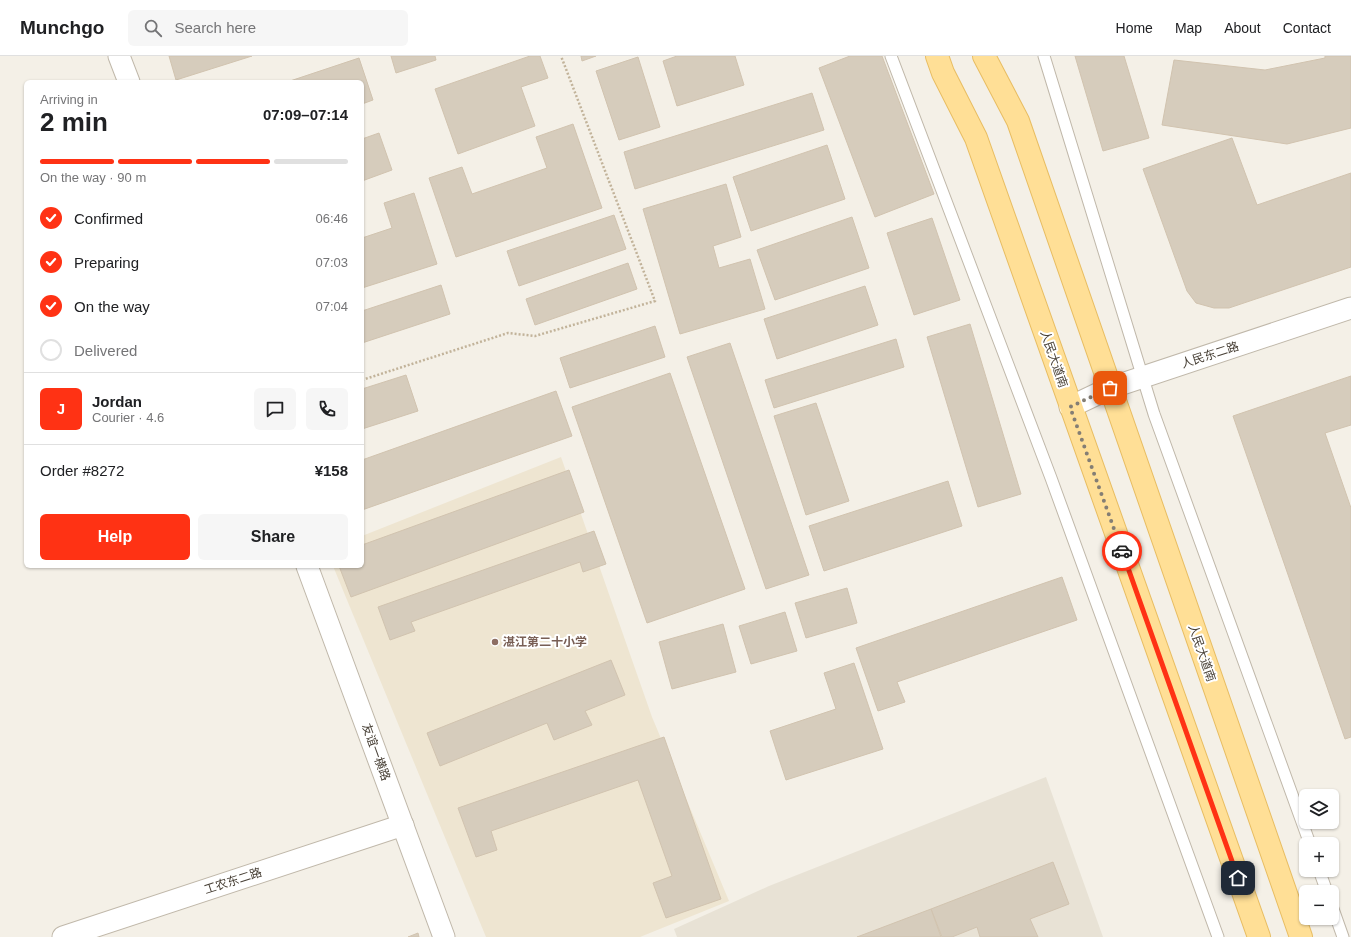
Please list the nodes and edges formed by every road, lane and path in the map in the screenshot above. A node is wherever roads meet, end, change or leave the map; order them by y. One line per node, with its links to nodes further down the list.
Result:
1 (119, 56): 7 (street)
2 (560, 56): 9 (path)
3 (891, 56): 18 (lane)
4 (937, 56): 11 (main road, 人民大道南)
5 (984, 56): 10 (main road, 人民大道南)
6 (1044, 56): 14 (lane)
7 (128, 80)
8 (1351, 308): 10 (street, 人民东二路)
9 (364, 379)
10 (1110, 388): 11 (street, 人民东二路); 20 (main road, 人民大道南)
11 (1070, 407): 19 (main road, 人民大道南)
12 (308, 568): 13 (street, 友谊一横路)
13 (402, 825): 16 (street, 工农东二路); 17 (street, 友谊一横路)
14 (1307, 837)
15 (1339, 925): 21 (lane)
16 (63, 937)
17 (444, 937)
18 (1218, 937)
19 (1259, 937)
20 (1301, 937)
21 (1343, 937)

